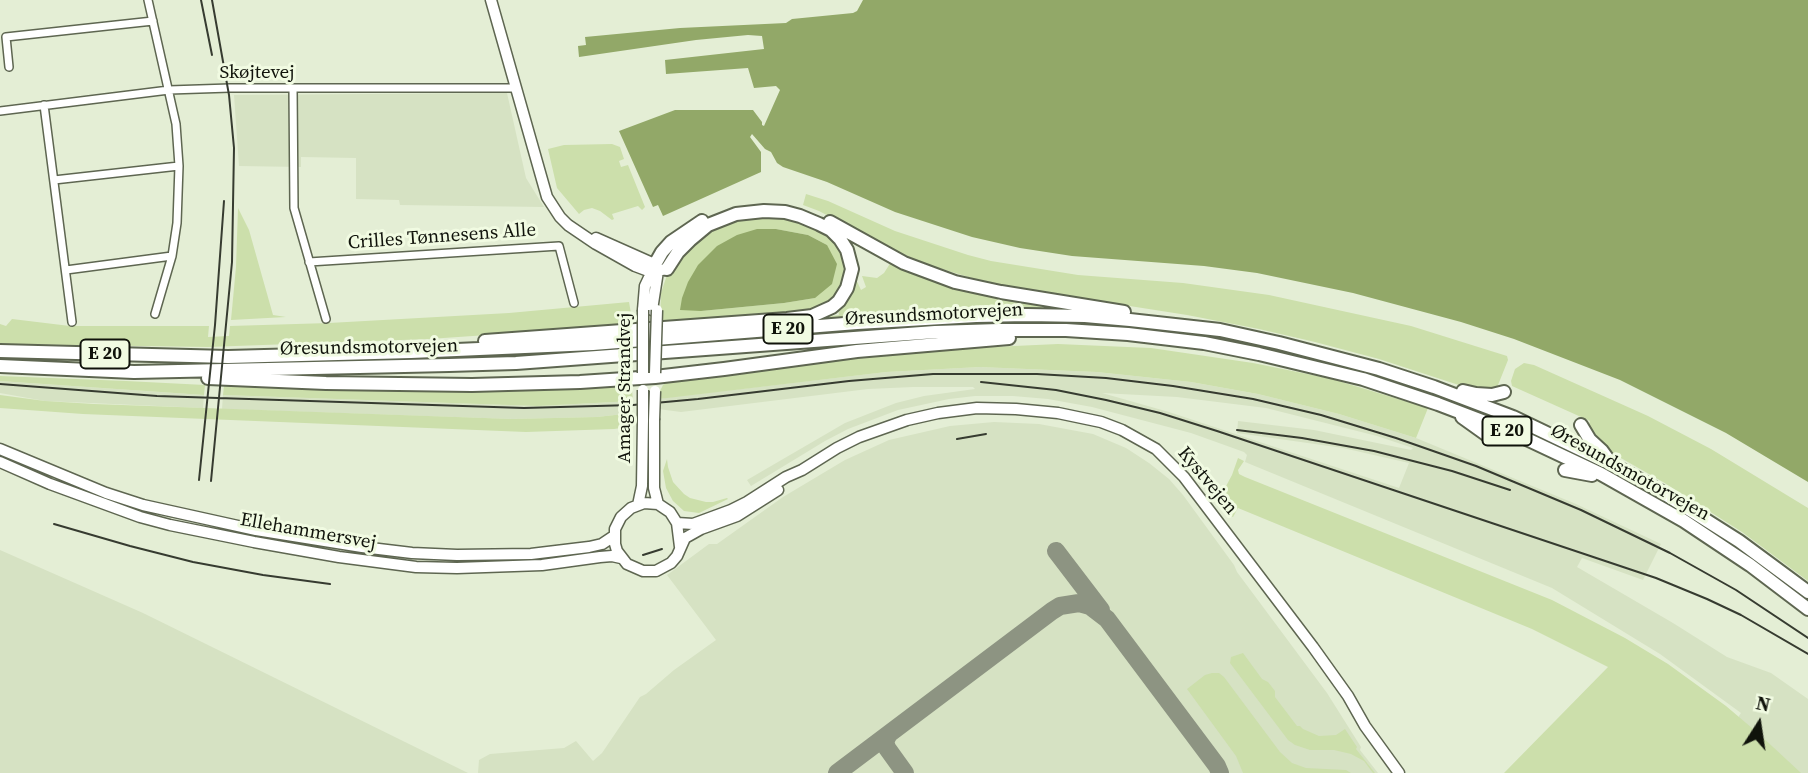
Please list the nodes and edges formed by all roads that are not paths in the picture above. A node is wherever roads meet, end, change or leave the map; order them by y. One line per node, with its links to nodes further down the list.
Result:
1 (148, 0): 3 (street)
2 (491, 0): 6 (street)
3 (153, 21): 4 (street); 7 (street)
4 (9, 67)
5 (293, 88): 6 (street, Skøjtevej); 7 (street, Skøjtevej); 13 (street)
6 (515, 88): 14 (street)
7 (169, 90): 8 (street, Skøjtevej); 10 (street)
8 (44, 105): 9 (street, Skøjtevej); 11 (street)
9 (0, 111)
10 (179, 166): 11 (street); 12 (street)
11 (54, 180): 15 (street)
12 (172, 256): 15 (street); 18 (street)
13 (309, 262): 16 (street, Crilles Tønnesens Alle); 19 (street)
14 (657, 269): 17 (street, Amager Strandvej); 17 (street, Amager Strandvej); 21 (highway); 24 (highway)
15 (66, 270): 20 (street)
16 (574, 303)
17 (651, 310): 27 (street, Amager Strandvej, bridge); 27 (street, Amager Strandvej, bridge)
18 (155, 314)
19 (326, 319)
20 (72, 321)
21 (1220, 330): 24 (highway, Øresundsmotorvejen / E 20); 28 (highway, Øresundsmotorvejen / E 20)
22 (1170, 339): 26 (highway, Øresundsmotorvejen / E 20); 27 (highway); 30 (highway, Øresundsmotorvejen / E 20)
23 (0, 351): 24 (highway, Øresundsmotorvejen / E 20)
24 (355, 352)
25 (0, 366): 26 (highway, Øresundsmotorvejen / E 20)
26 (134, 372): 27 (highway)
27 (649, 380): 41 (street, Amager Strandvej, bridge); 43 (street, Amager Strandvej, bridge)
28 (1434, 387): 29 (highway); 35 (highway, Øresundsmotorvejen / E 20)
29 (1504, 392)
30 (1438, 404): 32 (highway); 39 (highway, Øresundsmotorvejen / E 20)
31 (1581, 425): 35 (highway)
32 (1490, 437)
33 (0, 449): 38 (street, Ellehammersvej)
34 (0, 462): 40 (street, Ellehammersvej)
35 (1613, 465): 49 (highway, Øresundsmotorvejen / E 20)
36 (802, 470): 45 (street, Kystvejen); 47 (street, Kystvejen); 51 (street, Kystvejen)
37 (1565, 470): 39 (highway)
38 (54, 472): 40 (street); 42 (street, Ellehammersvej)
39 (1617, 483): 50 (highway, Øresundsmotorvejen / E 20)
40 (50, 484): 44 (street, Ellehammersvej)
41 (658, 504): 43 (street); 45 (street)
42 (143, 505): 44 (street); 46 (street, Ellehammersvej)
43 (638, 505): 46 (street)
44 (139, 516): 48 (street, Ellehammersvej)
45 (677, 523): 47 (street)
46 (614, 536): 48 (street)
47 (680, 547): 48 (street)
48 (621, 558)
49 (1808, 592)
50 (1808, 609)
51 (1399, 773)

